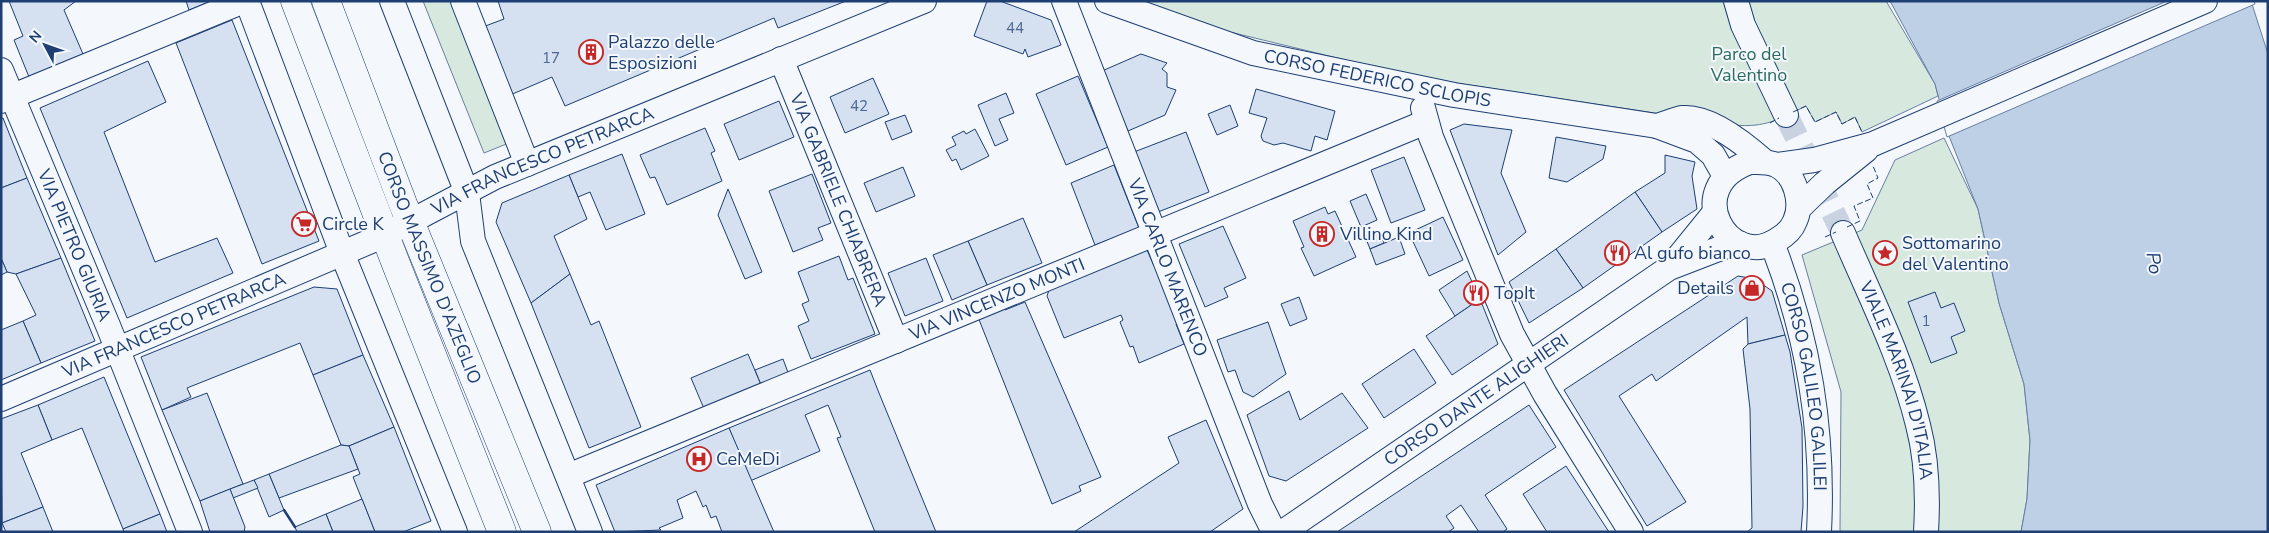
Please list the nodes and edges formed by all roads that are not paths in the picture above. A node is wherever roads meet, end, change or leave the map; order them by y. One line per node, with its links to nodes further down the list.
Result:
1 (246, 1): 14 (street); 31 (street)
2 (295, 1): 27 (main road, CORSO MASSIMO D'AZEGLIO)
3 (326, 1): 25 (main road, CORSO MASSIMO D'AZEGLIO)
4 (392, 1): 22 (street)
5 (463, 1): 19 (street)
6 (924, 1): 11 (street, VIA FRANCESCO PETRARCA)
7 (1064, 1): 28 (street, VIA CARLO MARENCO)
8 (1107, 1): 13 (street, CORSO FEDERICO SCLOPIS)
9 (1736, 1): 15 (street)
10 (2205, 1): 18 (street)
11 (781, 59): 19 (street, VIA FRANCESCO PETRARCA); 33 (street, VIA GABRIELE CHIABRERA)
12 (1, 70): 14 (street, VIA PIETRO GIURIA)
13 (1420, 89): 16 (street); 17 (street, CORSO FEDERICO SCLOPIS)
14 (7, 99): 34 (street, VIA PIETRO GIURIA)
15 (1786, 114)
16 (1426, 122): 28 (street, VIA VINCENZO MONTI); 35 (street)
17 (1657, 126): 20 (street, CORSO FEDERICO SCLOPIS); 21 (street, CORSO FEDERICO SCLOPIS)
18 (1873, 144): 20 (street); 23 (street)
19 (527, 164): 22 (street, VIA FRANCESCO PETRARCA)
20 (1771, 164): 21 (street); 23 (street)
21 (1725, 176): 24 (street)
22 (467, 193): 25 (street, VIA FRANCESCO PETRARCA); 37 (street)
23 (1799, 208): 30 (street)
24 (1715, 212): 29 (street); 32 (street, CORSO DANTE ALIGHIERI)
25 (412, 221): 27 (street, VIA FRANCESCO PETRARCA); 41 (main road, CORSO MASSIMO D'AZEGLIO)
26 (1843, 233): 47 (street, VIALE MARINAI D'ITALIA)
27 (386, 234): 31 (street, VIA FRANCESCO PETRARCA); 40 (main road, CORSO MASSIMO D'AZEGLIO)
28 (1155, 234): 33 (street, VIA VINCENZO MONTI); 43 (street, VIA CARLO MARENCO)
29 (1741, 244): 30 (street); 32 (street, CORSO DANTE ALIGHIERI)
30 (1772, 244): 46 (street, CORSO GALILEO GALILEI)
31 (342, 253): 34 (street, VIA FRANCESCO PETRARCA); 38 (street)
32 (1669, 268): 35 (street, CORSO DANTE ALIGHIERI)
33 (896, 341): 37 (street, VIA VINCENZO MONTI)
34 (117, 350): 36 (street, VIA FRANCESCO PETRARCA); 39 (street, VIA PIETRO GIURIA)
35 (1528, 366): 44 (street, CORSO DANTE ALIGHIERI); 45 (street)
36 (1, 399)
37 (568, 476): 42 (street)
38 (452, 531)
39 (190, 532)
40 (502, 532)
41 (537, 532)
42 (590, 532)
43 (1274, 532)
44 (1283, 532)
45 (1631, 532)
46 (1819, 532)
47 (1926, 532)

